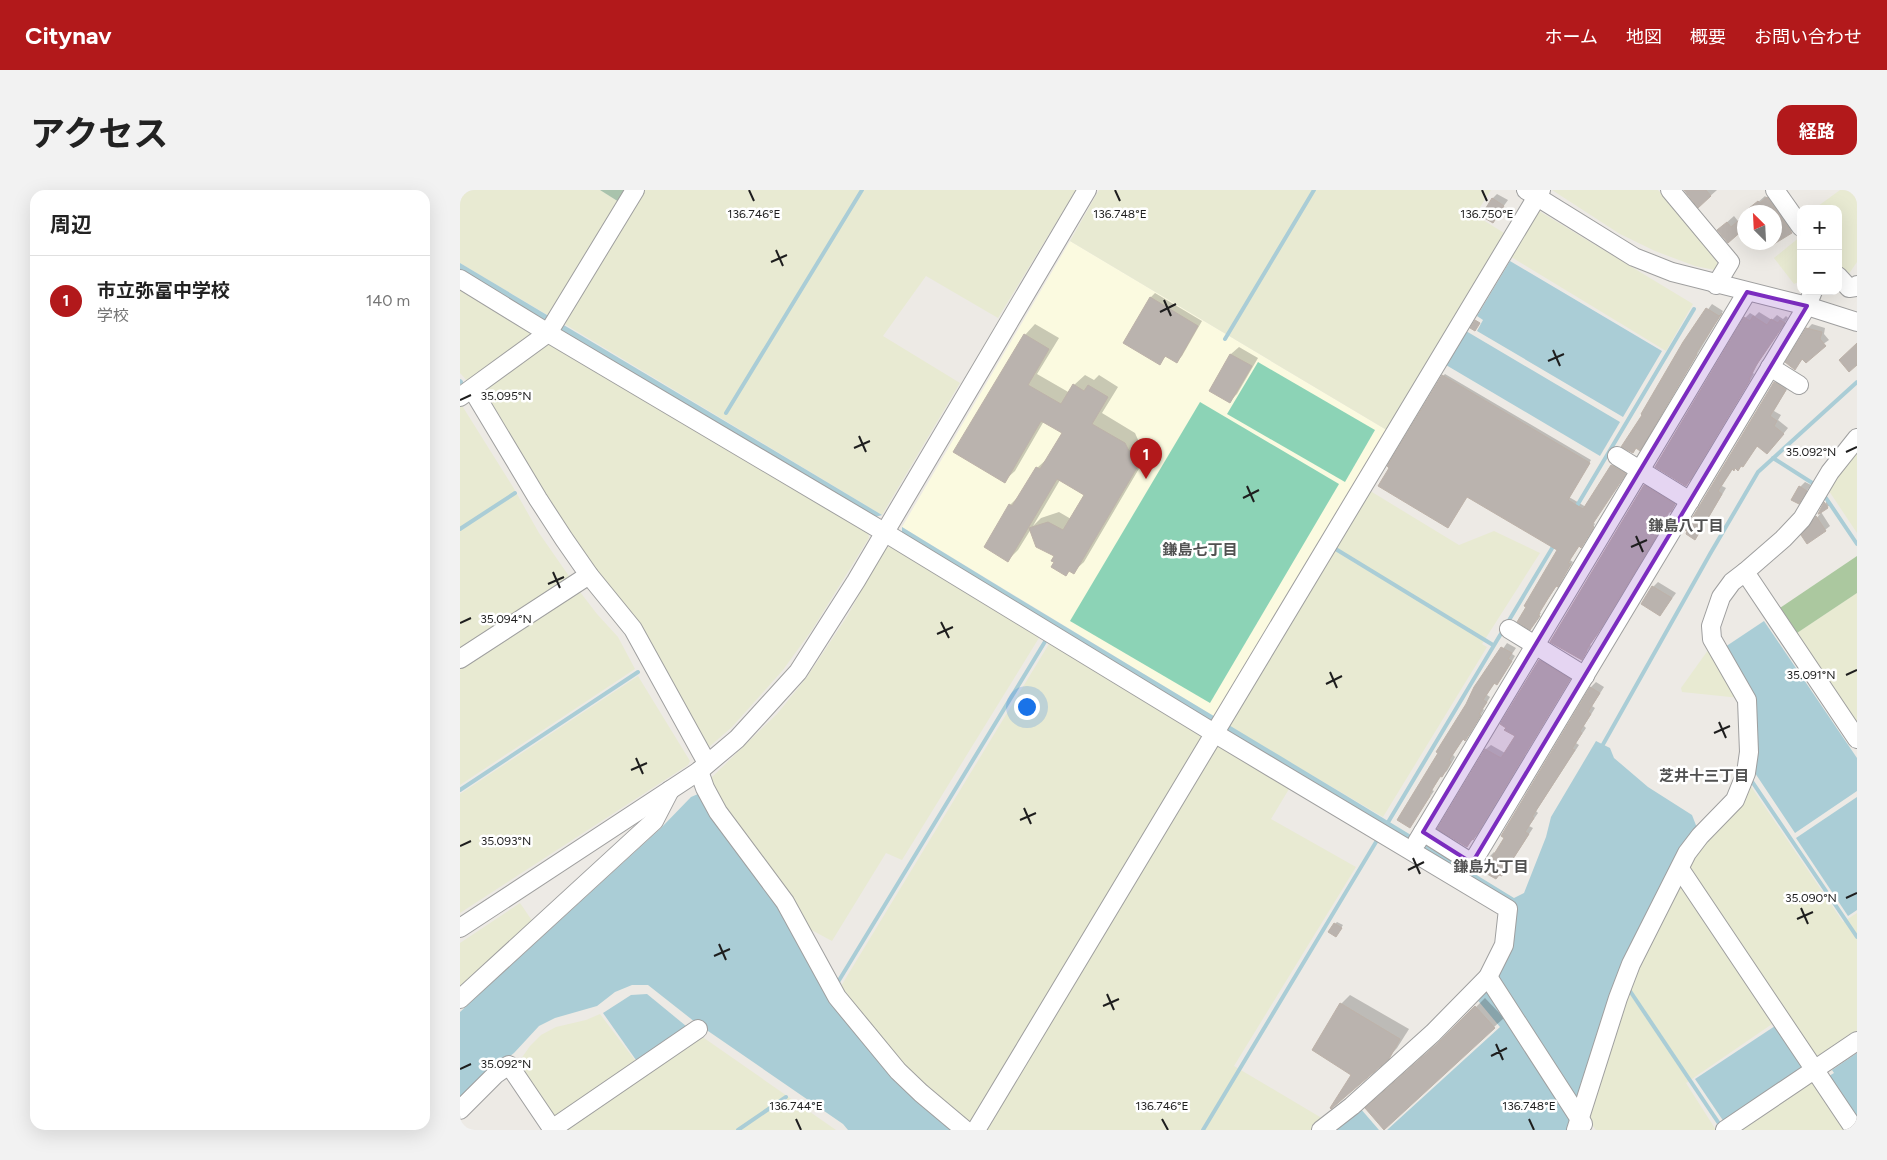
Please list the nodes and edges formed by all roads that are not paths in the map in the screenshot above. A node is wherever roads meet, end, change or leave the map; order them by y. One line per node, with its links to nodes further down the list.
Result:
1 (635, 190): 14 (street)
2 (1087, 190): 22 (street)
3 (1670, 190): 9 (street)
4 (1775, 190): 6 (street)
5 (1535, 192): 9 (street); 29 (street)
6 (1797, 221)
7 (460, 279): 14 (street)
8 (1842, 280): 10 (street)
9 (1716, 285): 11 (street)
10 (1857, 285)
11 (1747, 292): 12 (street); 20 (street)
12 (1810, 299): 13 (street); 15 (street)
13 (1857, 322)
14 (548, 334): 17 (street); 22 (street)
15 (1770, 367): 16 (street); 21 (street)
16 (1799, 385)
17 (466, 393): 24 (street)
18 (1857, 438): 23 (street)
19 (1617, 456): 20 (street)
20 (1639, 470): 21 (street); 26 (street)
21 (1690, 501): 28 (street)
22 (884, 532): 29 (street); 31 (street)
23 (1745, 572): 30 (street); 34 (street)
24 (589, 575): 27 (street); 31 (street)
25 (1509, 629): 26 (street)
26 (1535, 645): 28 (street); 33 (street)
27 (460, 659)
28 (1585, 676): 33 (street)
29 (1218, 726): 33 (street); 45 (street)
30 (1857, 739)
31 (703, 767): 32 (street); 44 (street)
32 (670, 790): 35 (street); 37 (street)
33 (1418, 840): 36 (street)
34 (1680, 869): 40 (street); 42 (street)
35 (460, 928)
36 (1489, 978): 42 (street); 46 (street)
37 (460, 999)
38 (698, 1030): 43 (street)
39 (1857, 1041): 40 (street)
40 (1814, 1070): 47 (street); 48 (street)
41 (460, 1110): 43 (street)
42 (1581, 1124)
43 (552, 1130)
44 (965, 1130)
45 (976, 1130)
46 (1321, 1130)
47 (1725, 1130)
48 (1855, 1130)

